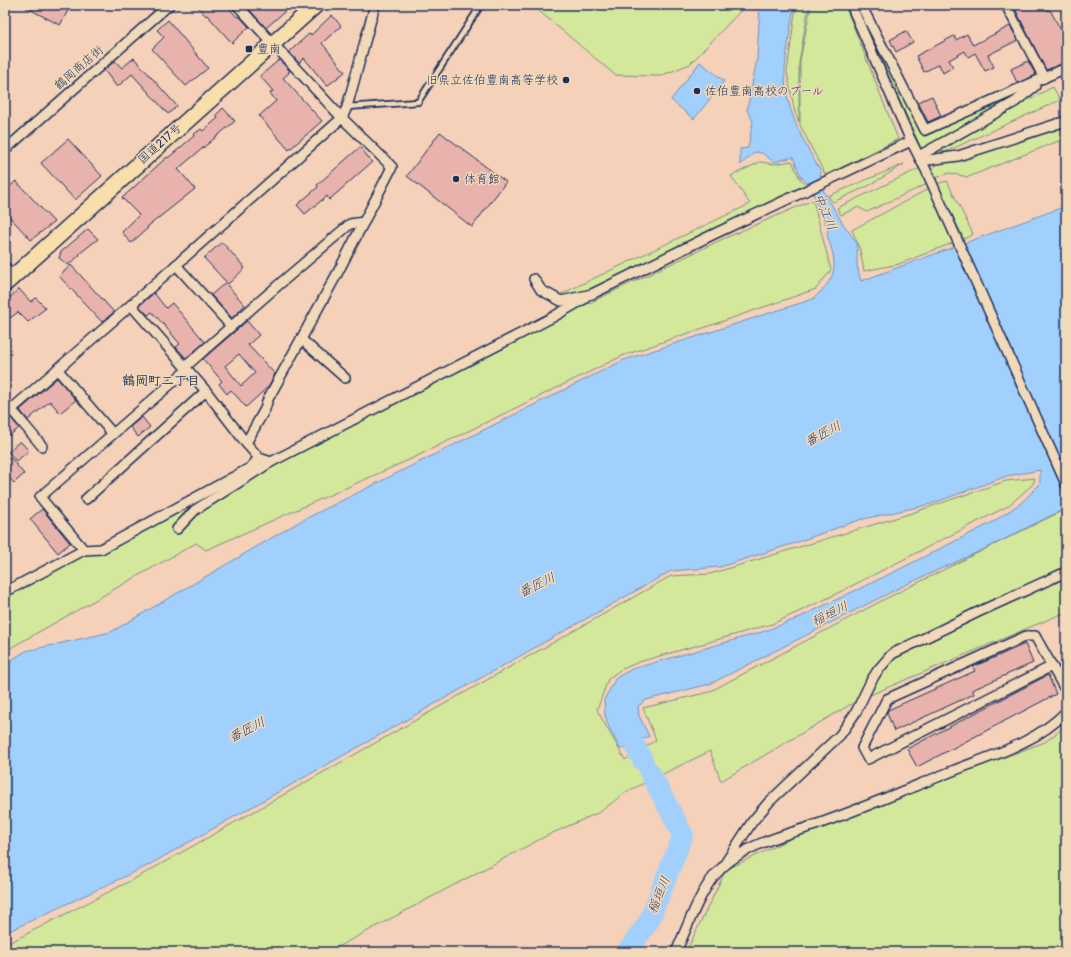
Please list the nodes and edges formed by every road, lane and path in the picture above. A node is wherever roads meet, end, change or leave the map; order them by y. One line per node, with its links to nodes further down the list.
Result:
1 (169, 5): 16 (street, 鶴岡商店街)
2 (237, 5): 9 (street)
3 (316, 5): 9 (highway, 国道217号)
4 (374, 5): 12 (street)
5 (482, 5): 12 (lane)
6 (851, 5): 15 (street)
7 (861, 5): 11 (street)
8 (1006, 5): 11 (street)
9 (272, 44): 13 (street); 22 (highway, 国道217号)
10 (1066, 68): 11 (street)
11 (1044, 78): 17 (street)
12 (347, 107): 13 (street)
13 (342, 118): 18 (street); 20 (street)
14 (1066, 121): 17 (street)
15 (911, 141): 17 (street); 23 (street)
16 (5, 150)
17 (920, 159): 37 (street)
18 (364, 222): 25 (street); 26 (street)
19 (5, 264): 22 (lane)
20 (176, 265): 24 (street); 25 (street)
21 (534, 279): 23 (street)
22 (10, 280)
23 (592, 294): 36 (street)
24 (131, 305): 27 (street); 28 (street)
25 (231, 326): 27 (street)
26 (301, 339): 29 (street); 33 (street)
27 (186, 368): 30 (street); 32 (street)
28 (57, 370): 31 (street); 32 (street)
29 (345, 378)
30 (206, 391): 33 (street); 38 (street)
31 (8, 412): 34 (street)
32 (113, 434): 40 (street)
33 (246, 443): 35 (street)
34 (42, 446)
35 (259, 458): 36 (street); 40 (street)
36 (272, 462): 39 (street)
37 (1066, 484)
38 (86, 499)
39 (177, 530)
40 (84, 550): 42 (street)
41 (1066, 572): 46 (street)
42 (5, 592)
43 (1052, 666): 43 (street); 44 (street)
44 (1066, 690)
45 (1066, 712): 46 (street)
46 (721, 868): 47 (street)
47 (676, 952)

